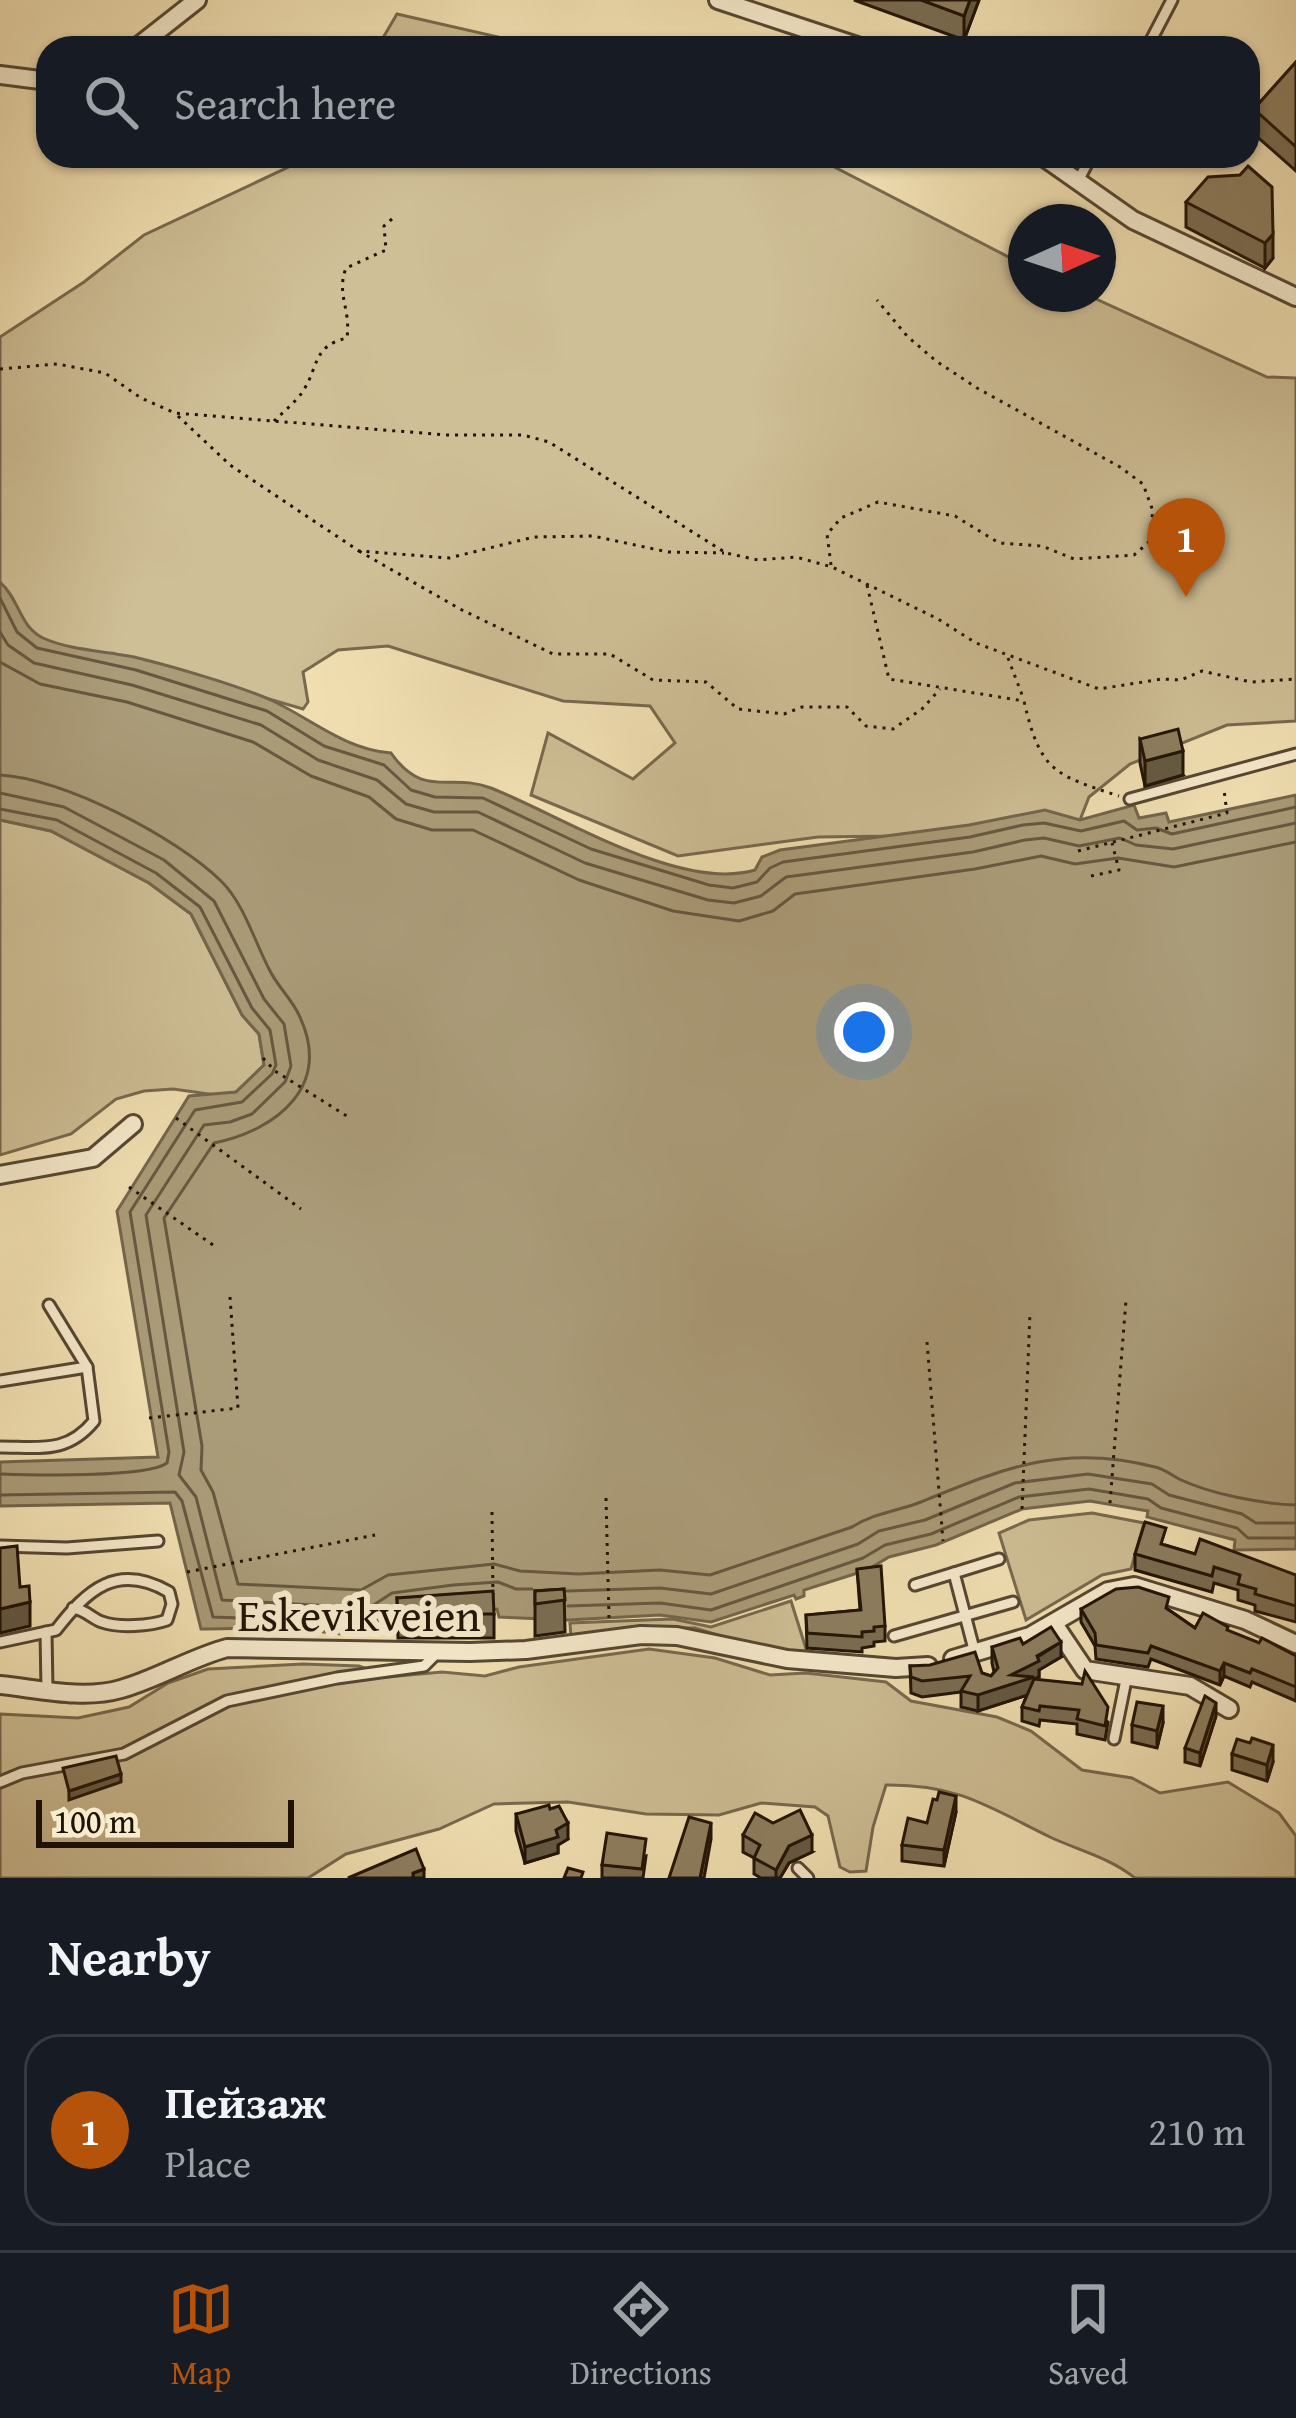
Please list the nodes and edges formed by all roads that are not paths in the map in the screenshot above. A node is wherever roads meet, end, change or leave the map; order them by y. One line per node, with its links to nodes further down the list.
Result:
1 (197, 0): 4 (street)
2 (718, 0): 5 (street)
3 (1172, 0): 6 (lane)
4 (151, 36)
5 (827, 36)
6 (1153, 36)
7 (0, 75): 8 (street)
8 (36, 80)
9 (1058, 168): 11 (street)
10 (1085, 168): 11 (lane)
11 (1077, 183): 12 (street)
12 (1296, 297)
13 (1296, 754): 14 (lane)
14 (1130, 800)
15 (133, 1124): 16 (street)
16 (0, 1175)
17 (50, 1305): 18 (lane)
18 (87, 1367): 19 (lane); 20 (lane)
19 (0, 1381)
20 (0, 1447)
21 (158, 1541): 22 (lane)
22 (0, 1546)
23 (999, 1559): 24 (lane)
24 (955, 1574): 25 (lane); 28 (lane)
25 (915, 1585)
26 (1013, 1602): 28 (lane)
27 (74, 1608): 27 (lane); 30 (lane)
28 (966, 1616): 31 (lane); 35 (lane)
29 (1054, 1624): 33 (street, Eskevikveien); 35 (street, Eskevikveien); 36 (street)
30 (46, 1632): 32 (lane); 38 (lane)
31 (894, 1636)
32 (0, 1642)
33 (1296, 1644)
34 (438, 1652): 35 (street, Eskevikveien); 38 (street, Eskevikveien); 41 (lane)
35 (980, 1658)
36 (1127, 1675): 39 (street); 40 (lane)
37 (0, 1685): 38 (street, Eskevikveien)
38 (47, 1690)
39 (1229, 1709)
40 (1114, 1739)
41 (0, 1782)
42 (798, 1868): 43 (lane)
43 (808, 1878)

